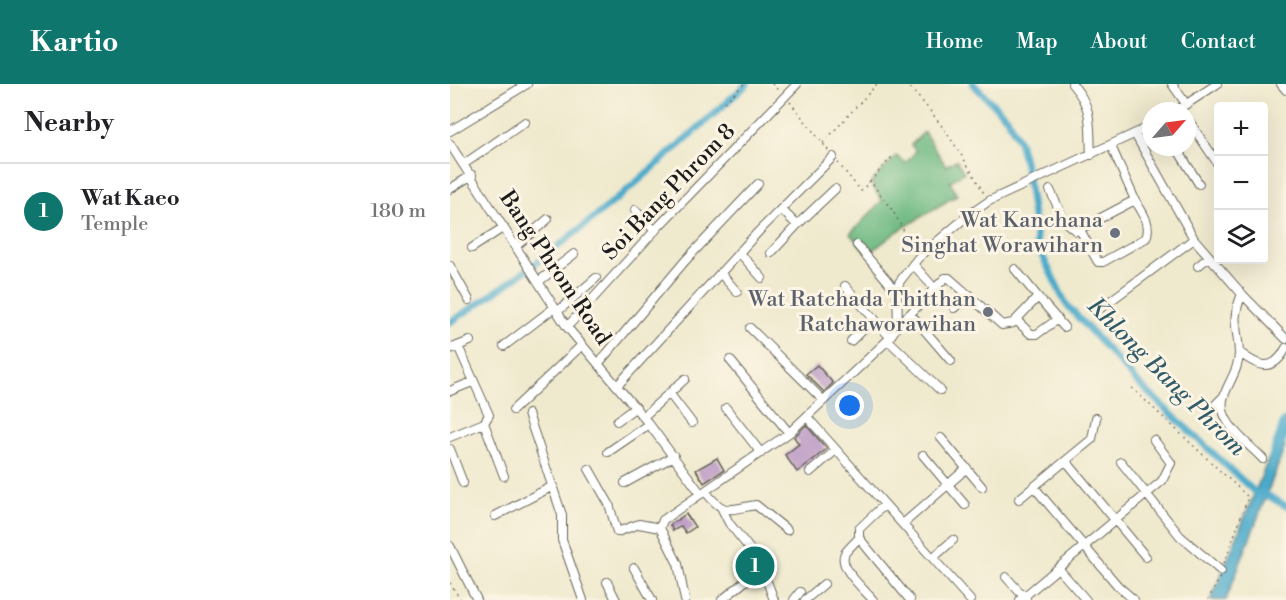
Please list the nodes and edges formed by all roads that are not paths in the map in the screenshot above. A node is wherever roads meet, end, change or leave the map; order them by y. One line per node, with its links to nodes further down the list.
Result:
1 (526, 84): 12 (street)
2 (798, 84): 35 (street, Soi Bang Phrom 8)
3 (1072, 84): 17 (street)
4 (1172, 84): 8 (street)
5 (1216, 84): 9 (street)
6 (1281, 84): 7 (street)
7 (1286, 90)
8 (1178, 102)
9 (1191, 102)
10 (525, 122): 21 (street)
11 (1142, 130): 14 (street)
12 (450, 131)
13 (1196, 131): 20 (street)
14 (1135, 134): 16 (street); 36 (street)
15 (450, 144): 21 (street, Bang Phrom Road)
16 (1111, 146): 17 (street); 28 (street)
17 (1090, 156): 44 (street)
18 (1182, 156): 23 (street)
19 (833, 157): 29 (street)
20 (1214, 158)
21 (465, 164): 22 (street, Bang Phrom Road)
22 (472, 175): 25 (street); 33 (street, Bang Phrom Road)
23 (1199, 183)
24 (758, 184): 82 (street)
25 (450, 189)
26 (835, 189): 32 (street)
27 (1050, 190): 34 (street)
28 (1135, 200): 34 (street); 34 (street)
29 (781, 209): 32 (street); 40 (street)
30 (635, 210): 35 (street)
31 (548, 219): 38 (street)
32 (797, 225): 41 (street)
33 (504, 227): 38 (street, Bang Phrom Road); 39 (street)
34 (1080, 230)
35 (655, 231): 68 (street, Soi Bang Phrom 8)
36 (1194, 239): 43 (street); 62 (street)
37 (857, 245): 55 (street)
38 (516, 246): 51 (street, Bang Phrom Road)
39 (472, 248)
40 (739, 252): 48 (street); 50 (street)
41 (771, 253)
42 (574, 254): 51 (street)
43 (1209, 257): 46 (street); 56 (street)
44 (916, 261): 53 (street); 55 (street)
45 (450, 266): 59 (street)
46 (1198, 266)
47 (1015, 269): 58 (street)
48 (721, 274): 54 (street); 85 (street)
49 (596, 278): 61 (street)
50 (762, 278)
51 (538, 282): 61 (street, Bang Phrom Road)
52 (845, 286): 64 (street)
53 (935, 289): 57 (street); 63 (street)
54 (737, 292)
55 (897, 292): 66 (street)
56 (1242, 294): 72 (street); 79 (street)
57 (970, 295): 60 (street); 67 (street)
58 (1038, 297): 65 (street); 67 (street)
59 (469, 300)
60 (954, 308)
61 (556, 310): 68 (street, Bang Phrom Road); 75 (street)
62 (1094, 313)
63 (909, 315): 66 (street); 81 (street)
64 (874, 318): 71 (street); 73 (street)
65 (1058, 319): 67 (street); 69 (street)
66 (899, 320): 71 (street)
67 (1016, 320)
68 (567, 327): 76 (street, Bang Phrom Road)
69 (1064, 327)
70 (750, 328): 90 (street)
71 (889, 338): 86 (street); 90 (street)
72 (1286, 339)
73 (851, 340)
74 (470, 341): 77 (street)
75 (504, 346)
76 (581, 346): 82 (street, Bang Phrom Road); 94 (street)
77 (454, 348): 84 (street)
78 (1286, 348): 79 (street)
79 (1239, 352): 89 (street)
80 (730, 360): 103 (street)
81 (951, 361)
82 (597, 364): 85 (street, Bang Phrom Road)
83 (685, 379): 88 (street)
84 (472, 382): 87 (street); 100 (street)
85 (617, 386): 91 (street, Bang Phrom Road)
86 (940, 390)
87 (450, 391)
88 (669, 393): 96 (street); 101 (street)
89 (1223, 397): 92 (street); 113 (street)
90 (823, 400): 97 (street)
91 (636, 407): 96 (street, Bang Phrom Road); 99 (street)
92 (1213, 407)
93 (726, 408): 110 (street)
94 (513, 410)
95 (528, 414): 123 (street)
96 (644, 417): 102 (street, Bang Phrom Road)
97 (807, 417): 103 (street); 108 (street)
98 (1096, 418): 114 (street)
99 (617, 421)
100 (484, 423): 104 (street); 119 (street)
101 (693, 423)
102 (649, 424): 109 (street); 112 (street, Bang Phrom Road)
103 (789, 433): 110 (street)
104 (450, 437)
105 (942, 438): 116 (street)
106 (1154, 440): 127 (street)
107 (450, 449): 120 (street)
108 (836, 450): 118 (street); 129 (street)
109 (608, 452)
110 (761, 453): 126 (street)
111 (922, 454): 122 (street)
112 (674, 456): 121 (street); 126 (street, Bang Phrom Road)
113 (1263, 459)
114 (1066, 460): 124 (street); 133 (street)
115 (1121, 462): 127 (street)
116 (967, 468): 122 (street); 125 (street)
117 (589, 469): 135 (street)
118 (810, 472)
119 (504, 476)
120 (463, 483)
121 (625, 483)
122 (948, 484): 130 (street); 134 (street)
123 (553, 486): 132 (street); 153 (street)
124 (1034, 487): 128 (street); 140 (street)
125 (982, 488)
126 (703, 493): 131 (street, Bang Phrom Road); 135 (street)
127 (1147, 494): 133 (street); 146 (street)
128 (1019, 499)
129 (884, 505): 134 (street); 137 (street)
130 (965, 505)
131 (722, 509): 136 (street); 145 (street, Bang Phrom Road)
132 (495, 516)
133 (1115, 520): 140 (street); 142 (street)
134 (904, 522): 141 (street)
135 (660, 528): 156 (street)
136 (787, 530)
137 (859, 538): 161 (street); 162 (street)
138 (953, 540): 141 (street)
139 (450, 546): 152 (street)
140 (1085, 546): 144 (street); 165 (street)
141 (934, 556): 163 (street)
142 (1146, 557)
143 (634, 568): 155 (street)
144 (1058, 568): 151 (street); 164 (street)
145 (759, 570): 157 (street); 158 (street)
146 (1221, 572)
147 (1006, 577): 151 (street)
148 (607, 582): 154 (street)
149 (824, 584): 160 (street)
150 (800, 592): 159 (street)
151 (1023, 599)
152 (477, 600)
153 (583, 600)
154 (616, 600)
155 (652, 600)
156 (684, 600)
157 (722, 600)
158 (774, 600)
159 (794, 600)
160 (805, 600)
161 (873, 600)
162 (910, 600)
163 (970, 600)
164 (1086, 600)
165 (1134, 600)

